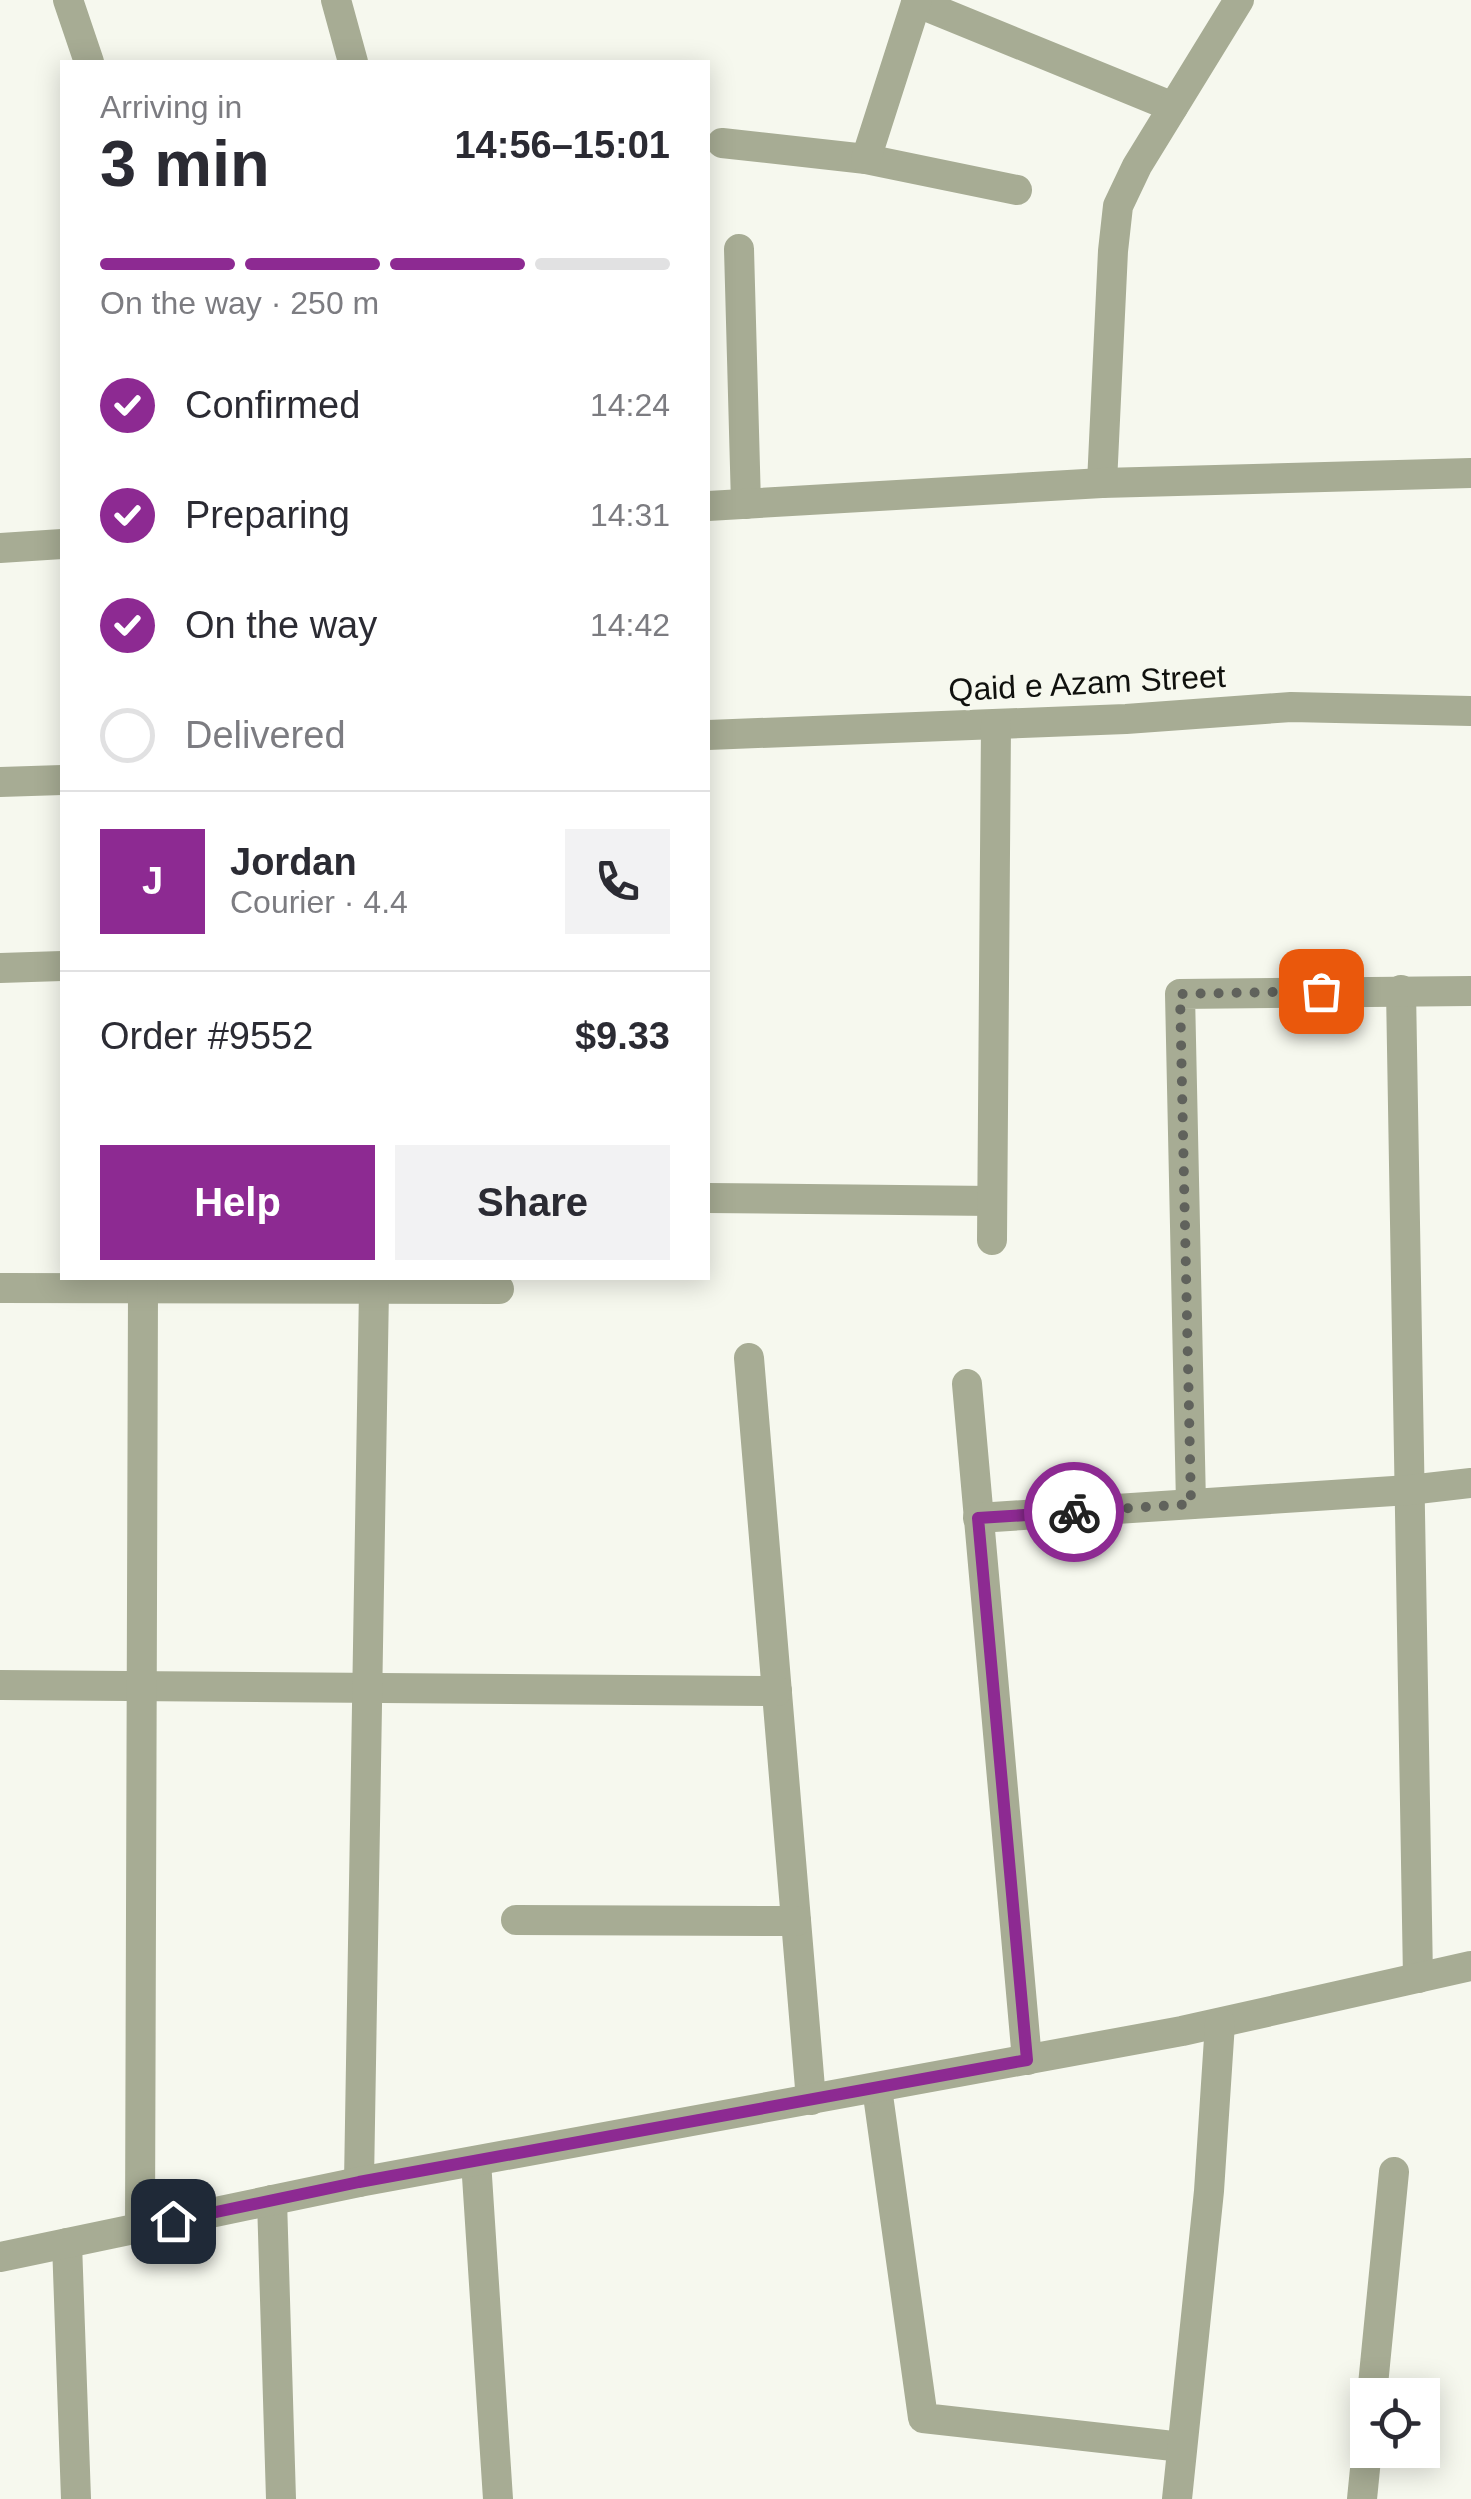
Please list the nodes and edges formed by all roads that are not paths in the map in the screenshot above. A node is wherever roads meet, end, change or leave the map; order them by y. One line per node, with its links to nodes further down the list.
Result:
1 (68, 0): 5 (street)
2 (336, 0): 6 (street)
3 (1240, 0): 7 (street)
4 (917, 1): 7 (street); 9 (street)
5 (88, 60)
6 (352, 60)
7 (1174, 108): 13 (street)
8 (722, 143): 9 (street)
9 (866, 158): 10 (street)
10 (1017, 190)
11 (738, 249): 14 (street)
12 (1471, 473): 13 (street)
13 (1102, 483): 14 (street)
14 (746, 504): 15 (street)
15 (710, 506)
16 (60, 544): 17 (street)
17 (0, 548)
18 (1471, 711): 19 (street, Qaid e Azam Street)
19 (996, 724): 20 (street, Qaid e Azam Street); 28 (street)
20 (710, 735)
21 (60, 780): 22 (street)
22 (0, 782)
23 (60, 966): 24 (street)
24 (0, 968)
25 (1400, 990): 26 (street); 37 (street); 38 (street)
26 (1471, 991)
27 (710, 1198): 28 (street)
28 (992, 1201): 29 (street)
29 (992, 1240)
30 (0, 1288): 31 (street)
31 (143, 1288): 32 (street); 41 (street)
32 (374, 1289): 33 (street); 42 (street)
33 (499, 1289)
34 (749, 1358): 43 (street)
35 (967, 1384): 39 (street)
36 (1471, 1483): 37 (street)
37 (1410, 1490): 38 (street); 47 (street)
38 (1191, 1504): 39 (street)
39 (978, 1518): 49 (street)
40 (0, 1685): 41 (street)
41 (142, 1686): 42 (street); 56 (street)
42 (367, 1688): 43 (street); 54 (street)
43 (777, 1691): 45 (street)
44 (516, 1920): 45 (street)
45 (796, 1921): 51 (street)
46 (1471, 1966): 47 (street)
47 (1418, 1978): 48 (street)
48 (1220, 2023): 49 (street); 60 (street)
49 (1027, 2060): 50 (street)
50 (877, 2088): 51 (street); 60 (street)
51 (811, 2100): 52 (street)
52 (476, 2161): 54 (street); 64 (street)
53 (1394, 2172): 59 (street)
54 (359, 2182): 55 (street)
55 (272, 2200): 56 (street); 63 (street)
56 (140, 2228): 57 (street)
57 (66, 2243): 58 (street); 62 (street)
58 (0, 2257)
59 (1374, 2378)
60 (1182, 2447): 65 (street)
61 (1365, 2468): 66 (street)
62 (76, 2499)
63 (281, 2499)
64 (498, 2499)
65 (1177, 2499)
66 (1362, 2499)

